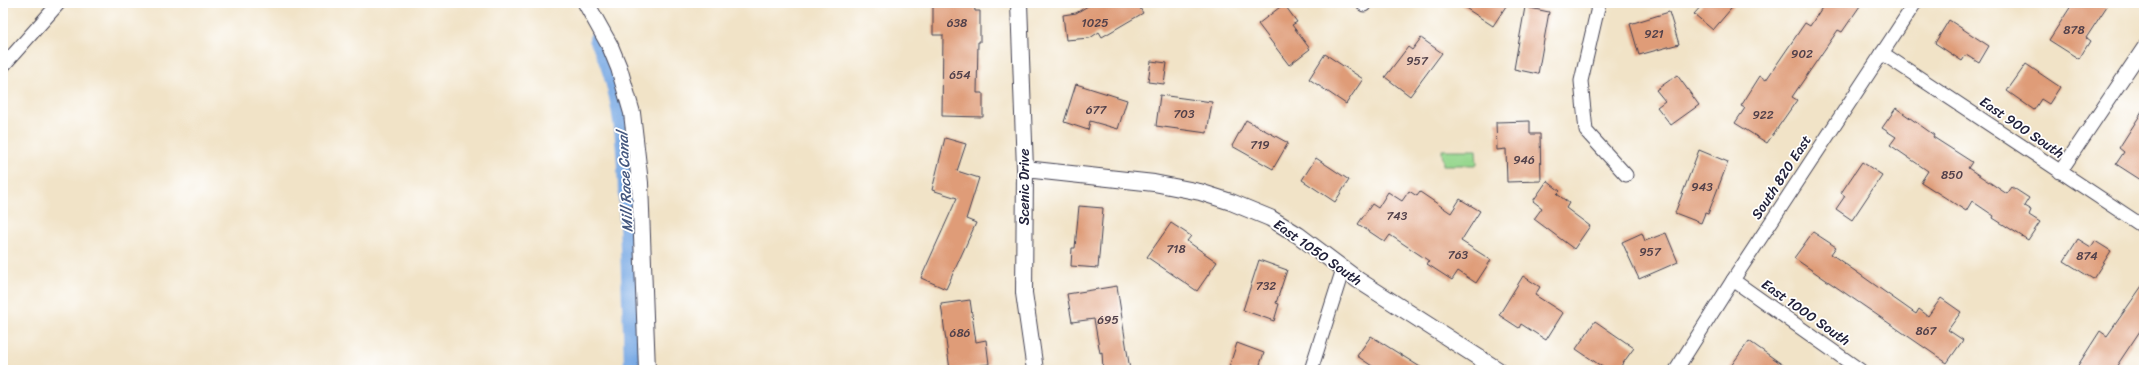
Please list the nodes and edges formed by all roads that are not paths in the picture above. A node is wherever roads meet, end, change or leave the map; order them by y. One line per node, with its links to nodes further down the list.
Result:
1 (59, 3): 8 (street)
2 (586, 3): 15 (street)
3 (1019, 3): 9 (street, Scenic Drive)
4 (1599, 3): 11 (street)
5 (1915, 3): 7 (street, South 820 East)
6 (2144, 47): 10 (street)
7 (1882, 53): 10 (street, East 900 South); 14 (street, South 820 East)
8 (3, 66)
9 (1025, 169): 13 (street, East 1050 South); 16 (street, Scenic Drive)
10 (2060, 172): 12 (street, East 900 South)
11 (1626, 175)
12 (2144, 227)
13 (1343, 269): 17 (street); 18 (street, East 1050 South)
14 (1733, 280): 19 (street, South 820 East); 20 (street, East 1000 South)
15 (647, 370)
16 (1035, 370)
17 (1311, 370)
18 (1498, 370)
19 (1676, 370)
20 (1860, 370)

